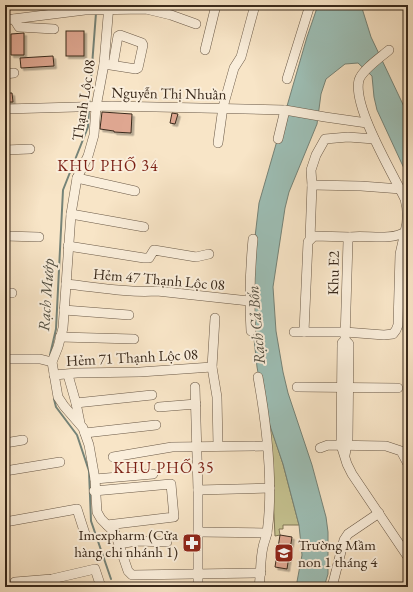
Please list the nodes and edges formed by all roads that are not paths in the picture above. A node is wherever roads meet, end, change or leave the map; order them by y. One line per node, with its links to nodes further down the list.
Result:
1 (216, 5): 11 (street)
2 (255, 5): 15 (street)
3 (310, 5): 13 (street)
4 (109, 7): 5 (street); 6 (street); 14 (street, Thạnh Lộc 08)
5 (127, 7): 7 (street)
6 (85, 8): 8 (street)
7 (164, 9): 9 (street)
8 (10, 19): 10 (street)
9 (196, 24)
10 (54, 29)
11 (205, 50)
12 (389, 50): 18 (street)
13 (287, 79)
14 (96, 107): 15 (street, Nguyễn Thị Nhuần); 16 (street, Nguyễn Thị Nhuần); 24 (street, Thạnh Lộc 08)
15 (223, 108): 17 (street, Nguyễn Thị Nhuần); 21 (street)
16 (5, 109)
17 (286, 110): 18 (street, Nguyễn Thị Nhuần); 19 (street)
18 (367, 123): 20 (street)
19 (278, 139)
20 (374, 139): 25 (street); 26 (street)
21 (218, 143)
22 (30, 149): 23 (street)
23 (5, 150)
24 (77, 178): 27 (street); 28 (street, Thạnh Lộc 08)
25 (312, 185): 26 (street); 35 (street)
26 (401, 189): 30 (street)
27 (134, 191)
28 (71, 214): 29 (street); 36 (street, Thạnh Lộc 08)
29 (144, 227)
30 (405, 232): 33 (street, Khu E2); 46 (street)
31 (5, 236): 32 (street)
32 (39, 237)
33 (350, 237): 35 (street); 46 (street, Khu E2)
34 (253, 239): 39 (street)
35 (310, 239): 45 (street)
36 (68, 246): 37 (street); 38 (street, Thạnh Lộc 08)
37 (209, 254)
38 (66, 284): 39 (street, Hẻm 47 Thạnh Lộc 08); 40 (street, Thạnh Lộc 08)
39 (249, 301): 43 (street)
40 (64, 310): 41 (street); 47 (street, Thạnh Lộc 08)
41 (129, 316)
42 (215, 318): 51 (street)
43 (252, 332)
44 (294, 332): 45 (street)
45 (304, 332): 46 (street)
46 (345, 336): 57 (street, Khu E2)
47 (60, 337): 48 (street); 50 (street, Thạnh Lộc 08)
48 (134, 339)
49 (5, 359): 50 (street)
50 (50, 361): 53 (street, Thạnh Lộc 08)
51 (212, 368): 52 (street, Hẻm 71 Thạnh Lộc 08); 69 (street)
52 (68, 375): 53 (street, Hẻm 71 Thạnh Lộc 08); 60 (street)
53 (54, 376): 63 (street, Thạnh Lộc 08)
54 (258, 378): 70 (street)
55 (195, 387): 61 (street)
56 (297, 387): 57 (street)
57 (346, 388): 58 (street); 68 (street, Khu E2)
58 (398, 388)
59 (152, 395): 60 (street)
60 (76, 403): 63 (street)
61 (196, 404): 62 (street); 71 (street)
62 (159, 407)
63 (80, 424): 65 (street, Thạnh Lộc 08)
64 (156, 425): 65 (street)
65 (85, 433): 78 (street, Thạnh Lộc 08)
66 (23, 440): 67 (street)
67 (5, 443)
68 (344, 445): 72 (street); 75 (street); 82 (street)
69 (218, 446): 70 (street); 71 (street)
70 (267, 446): 79 (street)
71 (197, 447): 73 (street); 80 (street)
72 (320, 448)
73 (113, 457)
74 (60, 462): 76 (street)
75 (408, 464)
76 (5, 471)
77 (153, 474): 78 (street)
78 (95, 479): 81 (street, Thạnh Lộc 08)
79 (270, 488): 80 (street); 86 (street)
80 (198, 490): 85 (street)
81 (94, 491): 84 (street, Thạnh Lộc 08); 84 (street)
82 (379, 513): 90 (street); 97 (street)
83 (5, 522): 87 (street)
84 (107, 525): 89 (street, Thạnh Lộc 08)
85 (198, 532): 86 (street); 92 (street)
86 (267, 533): 91 (street)
87 (86, 537)
88 (167, 542): 89 (street)
89 (119, 544): 92 (street, Thạnh Lộc 08)
90 (408, 557)
91 (262, 573): 92 (street); 96 (street)
92 (198, 574): 95 (street)
93 (15, 587): 94 (street)
94 (102, 587)
95 (198, 587)
96 (259, 587)
97 (332, 587)
98 (403, 587): 99 (street)
99 (408, 587)

